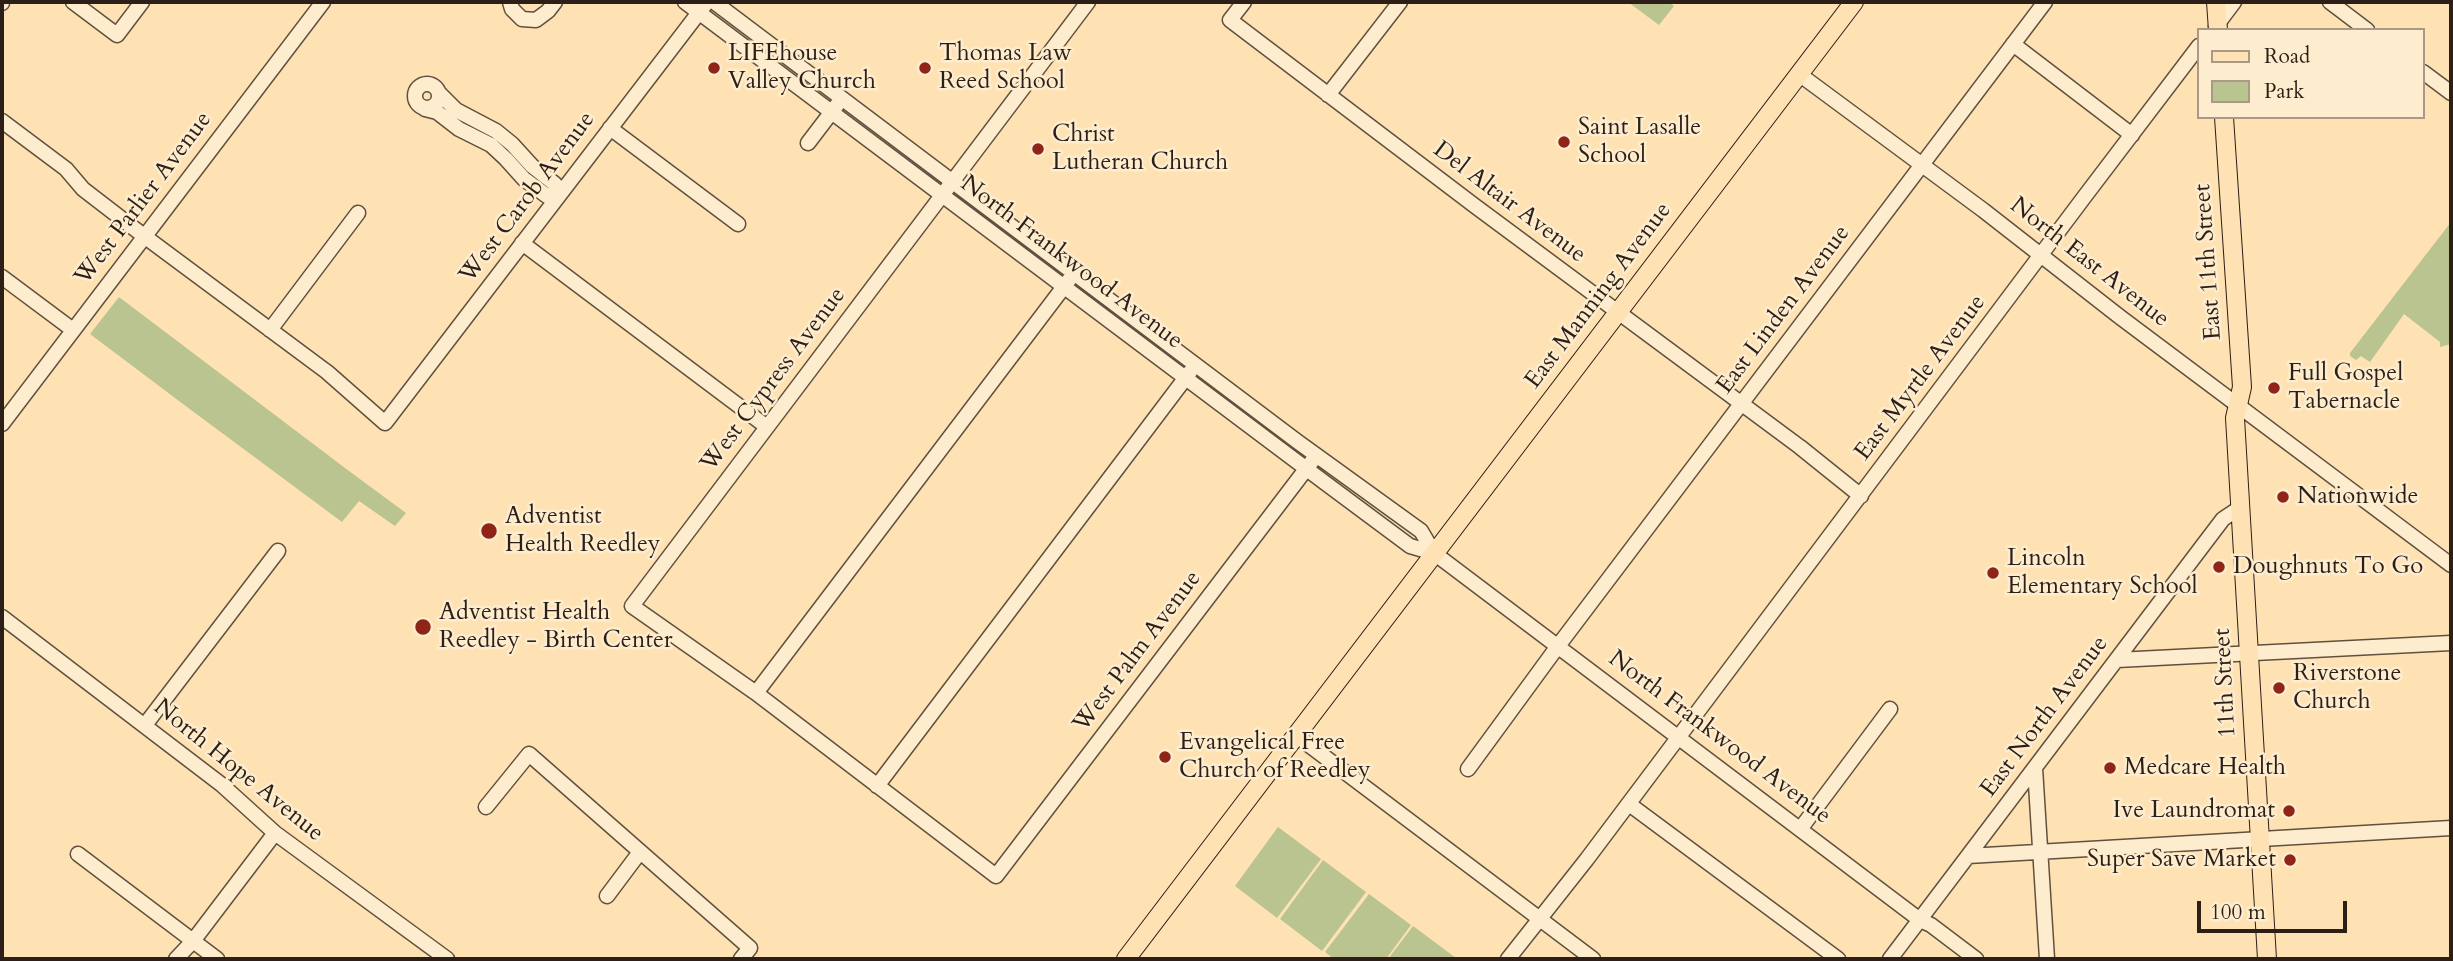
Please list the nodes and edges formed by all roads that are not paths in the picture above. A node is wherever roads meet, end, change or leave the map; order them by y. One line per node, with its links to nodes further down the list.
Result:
1 (73, 2): 2 (street)
2 (142, 2)
3 (323, 2): 40 (street, West Parlier Avenue)
4 (510, 2): 5 (street)
5 (555, 2)
6 (685, 2): 16 (street, North Frankwood Avenue)
7 (714, 2): 26 (street, North Frankwood Avenue)
8 (1088, 2): 35 (street, West Cypress Avenue)
9 (1244, 2): 25 (street, Del Altair Avenue)
10 (1400, 2): 25 (street)
11 (1854, 2): 21 (main road, East Manning Avenue)
12 (2045, 2): 19 (street, East Linden Avenue)
13 (2216, 2): 17 (main road)
14 (2234, 2): 17 (street)
15 (2330, 2): 18 (street)
16 (703, 7): 28 (street, North Frankwood Avenue); 31 (street, West Carob Avenue)
17 (2216, 28)
18 (2364, 28)
19 (2013, 44): 32 (street); 34 (street, East Linden Avenue)
20 (2198, 47): 32 (street, East Myrtle Avenue)
21 (1799, 74): 34 (street, North East Avenue); 46 (main road, East Manning Avenue)
22 (2425, 74): 24 (street)
23 (439, 93): 27 (street); 27 (street); 36 (street)
24 (2451, 93)
25 (1328, 95): 46 (street, Del Altair Avenue)
26 (842, 99): 28 (street); 35 (street, North Frankwood Avenue)
27 (425, 108): 36 (street)
28 (831, 113): 33 (street); 37 (street, North Frankwood Avenue)
29 (2224, 119): 51 (main road, East 11th Street)
30 (2, 121): 40 (street)
31 (610, 128): 36 (street, West Carob Avenue); 39 (street)
32 (2132, 135): 42 (street, East Myrtle Avenue)
33 (808, 143)
34 (1921, 165): 42 (street, North East Avenue); 52 (street, East Linden Avenue)
35 (951, 182): 37 (street, West Cypress Avenue); 43 (street, North Frankwood Avenue)
36 (556, 191): 41 (street, West Carob Avenue)
37 (943, 196): 45 (street, North Frankwood Avenue); 54 (street, West Cypress Avenue)
38 (358, 213): 48 (street)
39 (738, 223)
40 (144, 236): 47 (street, West Parlier Avenue); 48 (street)
41 (522, 243): 48 (street, West Carob Avenue); 54 (street)
42 (2040, 256): 51 (street, North East Avenue); 57 (street, East Myrtle Avenue)
43 (1074, 274): 45 (street); 49 (street, North Frankwood Avenue)
44 (2, 277): 47 (street)
45 (1064, 287): 50 (street, North Frankwood Avenue); 67 (street)
46 (1617, 312): 52 (street, Del Altair Avenue); 60 (main road, East Manning Avenue)
47 (73, 330): 53 (street, West Parlier Avenue)
48 (270, 330)
49 (1195, 365): 50 (street); 55 (street, North Frankwood Avenue)
50 (1186, 377): 56 (street, North Frankwood Avenue); 74 (street)
51 (2238, 404): 58 (main road, 11th Street); 61 (street, North East Avenue)
52 (1741, 405): 57 (street, Del Altair Avenue); 64 (street, East Linden Avenue)
53 (2, 424)
54 (767, 427): 67 (street, West Cypress Avenue)
55 (1317, 456): 56 (street, West Palm Avenue); 60 (street, North Frankwood Avenue)
56 (1307, 469): 60 (street, North Frankwood Avenue); 74 (street, West Palm Avenue)
57 (1861, 496): 71 (street, East Myrtle Avenue)
58 (2241, 507): 65 (main road, 11th Street); 66 (street, East North Avenue)
59 (278, 551): 69 (street)
60 (1434, 553): 64 (street, North Frankwood Avenue); 70 (main road, East Manning Avenue)
61 (2451, 565)
62 (2, 617): 69 (street, North Hope Avenue)
63 (2451, 643): 65 (street)
64 (1558, 646): 71 (street, North Frankwood Avenue); 73 (street, East Linden Avenue)
65 (2249, 654): 66 (street); 80 (main road, 11th Street)
66 (2117, 660): 72 (street, East North Avenue)
67 (756, 694): 74 (street)
68 (1890, 709): 77 (street)
69 (145, 725): 79 (street, North Hope Avenue)
70 (1297, 736): 86 (street); 93 (main road, East Manning Avenue)
71 (1680, 737): 75 (street, East Myrtle Avenue); 77 (street, North Frankwood Avenue)
72 (2035, 768): 82 (street); 84 (street, East North Avenue)
73 (1468, 769)
74 (877, 786)
75 (1629, 804): 86 (street, East Myrtle Avenue); 96 (street)
76 (486, 807): 81 (street)
77 (1801, 828): 87 (street, North Frankwood Avenue)
78 (2451, 828): 80 (street)
79 (275, 833): 88 (street); 92 (street, North Hope Avenue)
80 (2259, 838): 82 (street); 100 (main road, 11th Street)
81 (640, 852): 85 (street); 89 (street)
82 (2041, 852): 84 (street); 99 (street)
83 (78, 854): 88 (street)
84 (1968, 856): 87 (street, East North Avenue)
85 (607, 896)
86 (1539, 919): 94 (street, East Myrtle Avenue); 95 (street)
87 (1920, 919): 97 (street, East North Avenue); 98 (street, North Frankwood Avenue)
88 (193, 941): 90 (street); 91 (street)
89 (746, 953)
90 (176, 959)
91 (217, 959)
92 (447, 959)
93 (1126, 959)
94 (1508, 959)
95 (1593, 959)
96 (1838, 959)
97 (1890, 959)
98 (1976, 959)
99 (2048, 959)
100 (2267, 959)

